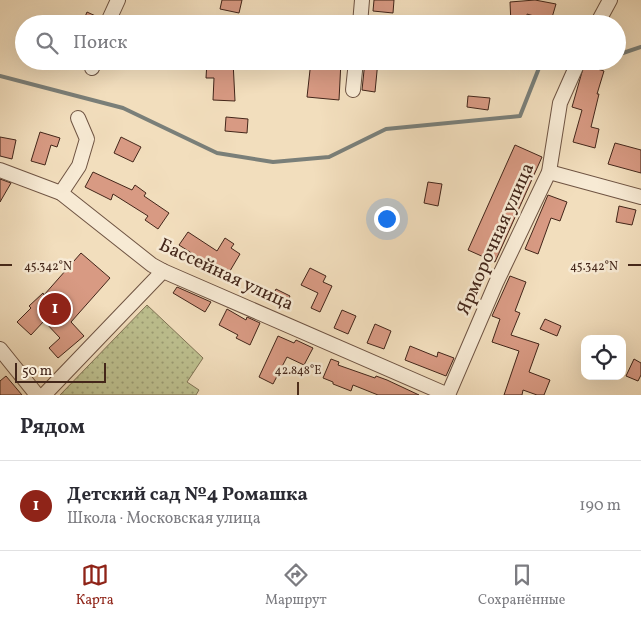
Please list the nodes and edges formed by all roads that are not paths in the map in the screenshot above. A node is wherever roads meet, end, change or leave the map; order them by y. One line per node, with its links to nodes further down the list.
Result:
1 (118, 0): 4 (street)
2 (362, 0): 5 (street)
3 (610, 0): 6 (street)
4 (111, 15)
5 (361, 15)
6 (602, 15)
7 (355, 70): 9 (street)
8 (575, 70): 12 (street, Ярморочная улица)
9 (352, 90)
10 (78, 118): 13 (street)
11 (0, 170): 13 (street, Бассейная улица)
12 (549, 172): 14 (street); 19 (street, Ярморочная улица)
13 (61, 193): 15 (street, Бассейная улица)
14 (641, 197)
15 (163, 271): 18 (street); 19 (street, Бассейная улица)
16 (0, 349): 17 (street)
17 (37, 395)
18 (44, 395)
19 (448, 395)

